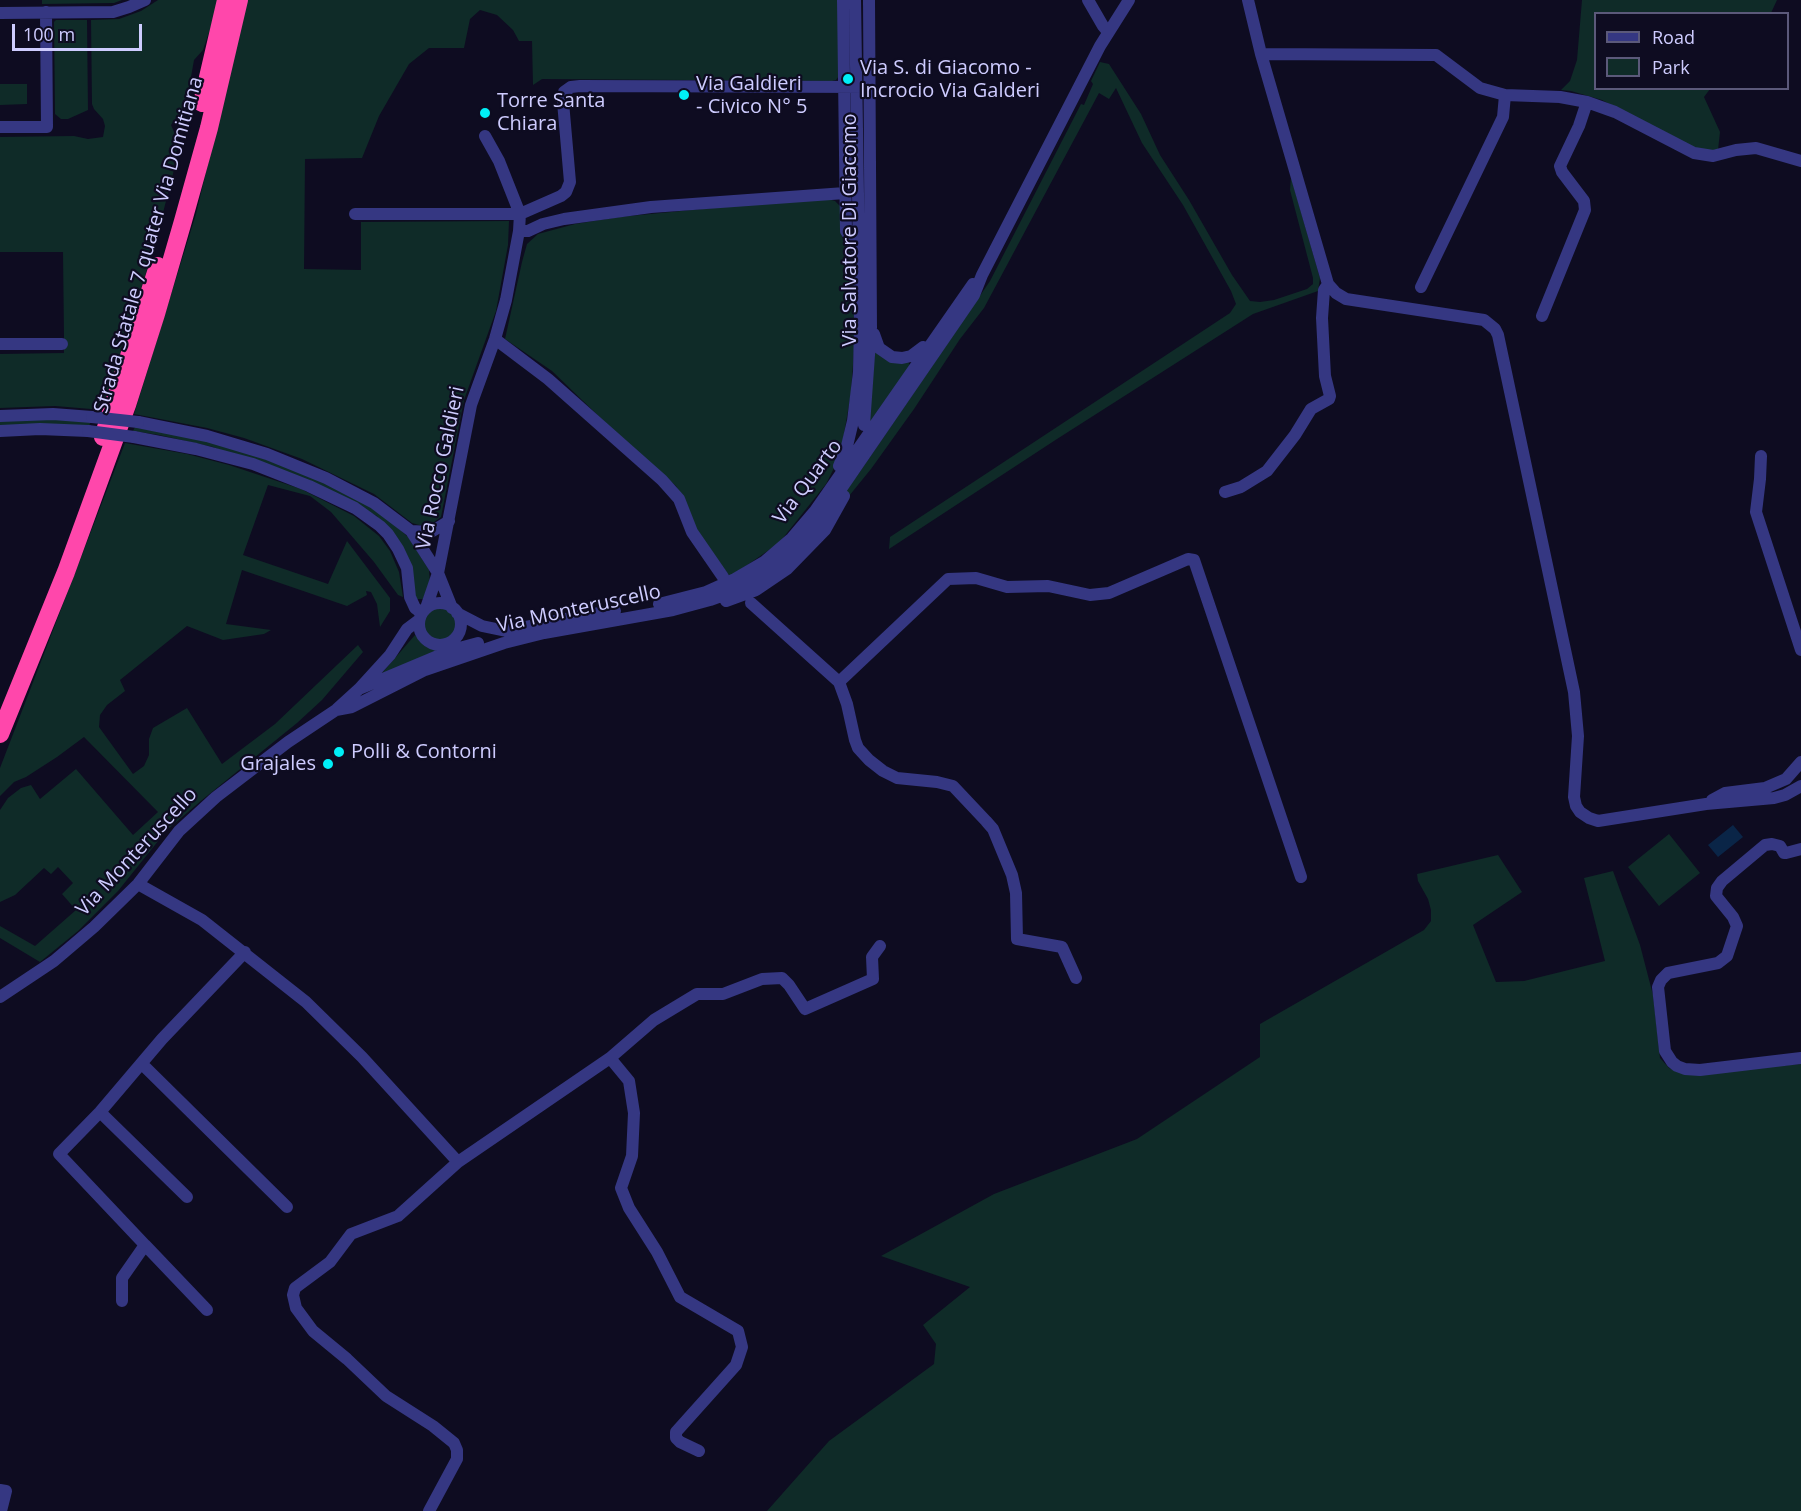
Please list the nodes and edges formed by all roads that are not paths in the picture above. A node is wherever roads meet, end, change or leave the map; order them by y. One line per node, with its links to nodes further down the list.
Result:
1 (145, 0): 10 (street)
2 (226, 0): 56 (highway, Strada Statale 7 quater Via Domitiana)
3 (239, 0): 58 (highway, Strada Statale 7 quater Via Domitiana)
4 (843, 0): 14 (street, Via Salvatore Di Giacomo)
5 (855, 0): 14 (street, Via Salvatore Di Giacomo)
6 (869, 0): 14 (street, Via Salvatore Di Giacomo)
7 (1088, 0): 12 (street)
8 (1129, 0): 12 (street, Via Quarto)
9 (1248, 0): 13 (street)
10 (46, 12): 11 (street); 17 (street)
11 (0, 13)
12 (1108, 32): 25 (street, Via Quarto)
13 (1261, 54): 15 (street); 26 (street)
14 (856, 87): 20 (street, Via Salvatore Di Giacomo); 22 (street); 24 (street, Via Salvatore Di Giacomo); 29 (street, Via Salvatore Di Giacomo)
15 (1505, 95): 16 (street); 27 (street)
16 (1587, 102): 19 (street); 28 (street)
17 (0, 128)
18 (485, 136): 22 (street)
19 (1801, 161)
20 (845, 193): 23 (street); 24 (street, Via Salvatore Di Giacomo)
21 (355, 214): 22 (street)
22 (520, 214): 23 (street, Via Rocco Galdieri)
23 (519, 231): 30 (street, Via Rocco Galdieri)
24 (859, 251): 38 (street, Via Salvatore Di Giacomo)
25 (982, 275): 33 (street, Via Quarto); 46 (street, Via Quarto)
26 (1328, 284): 39 (street); 61 (street)
27 (1421, 287)
28 (1542, 316)
29 (871, 327): 33 (street); 35 (street, Via Salvatore Di Giacomo)
30 (495, 339): 41 (street, Via Rocco Galdieri); 44 (street)
31 (0, 344): 32 (street)
32 (62, 344)
33 (930, 344): 38 (street, Via Quarto)
34 (0, 416): 42 (street, bridge)
35 (864, 424)
36 (0, 431): 45 (street, bridge)
37 (1761, 456): 52 (street)
38 (837, 476): 48 (street, Via Quarto)
39 (1225, 492)
40 (844, 496): 46 (street)
41 (449, 521): 42 (street); 43 (street, Via Rocco Galdieri)
42 (411, 531): 43 (street)
43 (438, 573): 48 (street); 49 (street, Via Rocco Galdieri)
44 (723, 577)
45 (410, 597): 49 (street); 50 (street)
46 (710, 600): 53 (street, Via Monteruscello)
47 (752, 603): 54 (street)
48 (454, 610): 49 (street); 53 (street)
49 (422, 614): 50 (street); 53 (street)
50 (407, 629): 55 (street)
51 (492, 639): 53 (street)
52 (1801, 650)
53 (452, 651): 55 (street); 57 (street, Via Monteruscello)
54 (839, 682): 63 (street); 67 (street)
55 (359, 689): 57 (street)
56 (0, 704)
57 (336, 710): 64 (street, Via Monteruscello)
58 (0, 734)
59 (1801, 762): 61 (street)
60 (1801, 786): 61 (street)
61 (1706, 804)
62 (1801, 849): 70 (street)
63 (1301, 877)
64 (138, 884): 66 (street); 68 (street, Via Monteruscello)
65 (880, 946): 69 (street)
66 (245, 952): 71 (street); 73 (street)
67 (1076, 978)
68 (0, 997)
69 (610, 1058): 73 (street); 79 (street)
70 (1801, 1058)
71 (142, 1064): 72 (street); 75 (street)
72 (100, 1112): 74 (street); 76 (street)
73 (458, 1162): 82 (street)
74 (187, 1197)
75 (287, 1207)
76 (145, 1245): 77 (street); 78 (street)
77 (122, 1301)
78 (207, 1310)
79 (699, 1451)
80 (0, 1490): 81 (street)
81 (1, 1511)
82 (429, 1511)

